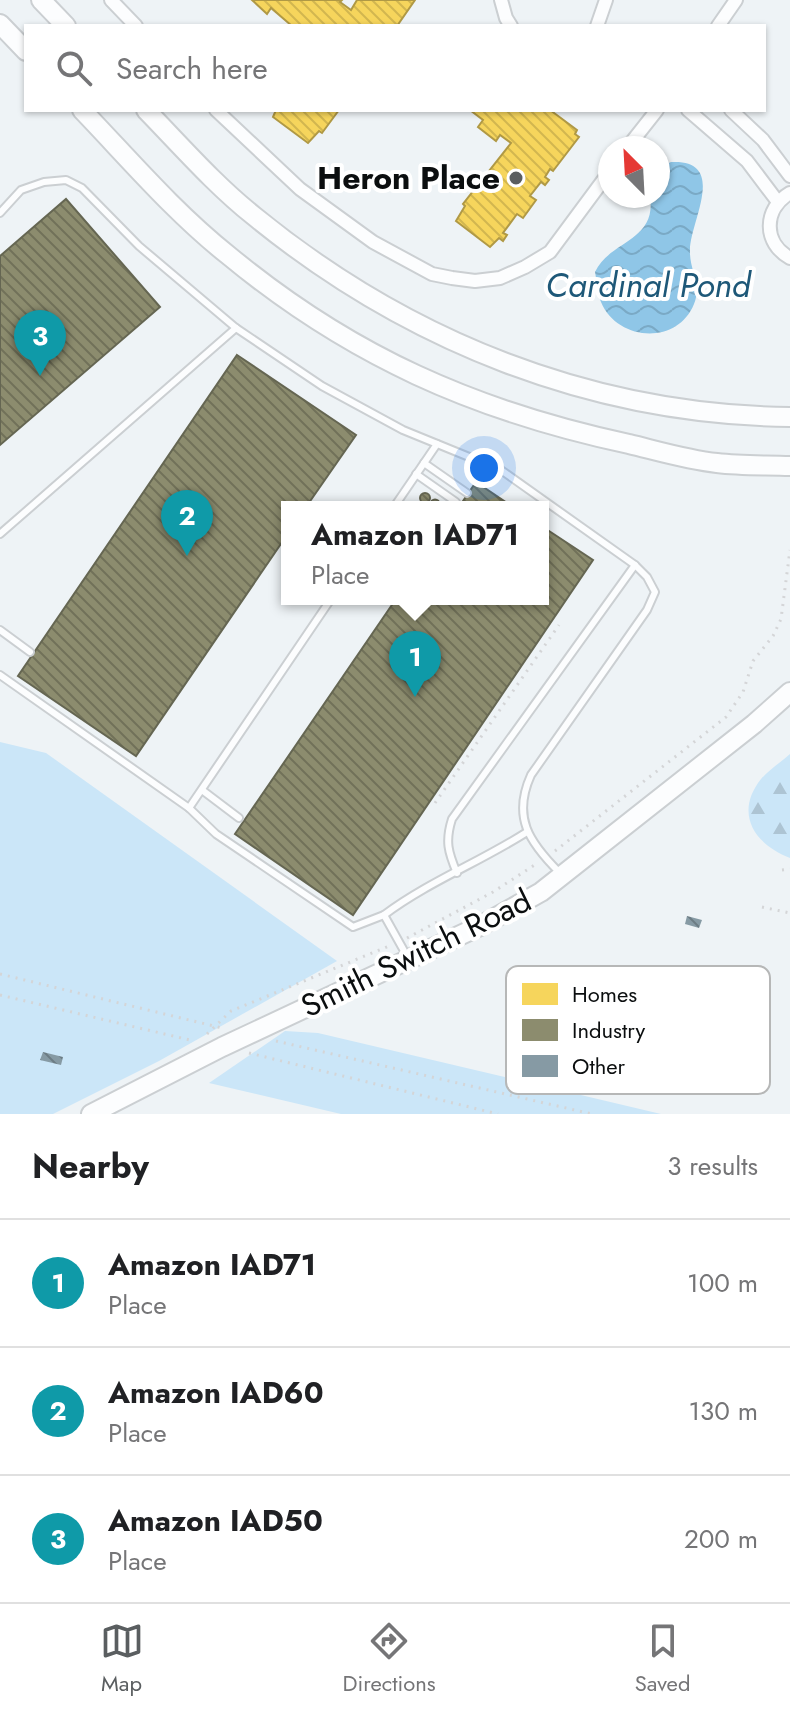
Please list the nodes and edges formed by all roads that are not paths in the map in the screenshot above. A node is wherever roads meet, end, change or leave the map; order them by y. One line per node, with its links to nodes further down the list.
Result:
1 (41, 0): 8 (main road)
2 (111, 0): 9 (street)
3 (501, 0): 10 (street)
4 (606, 0): 6 (street)
5 (736, 0): 11 (street)
6 (600, 20)
7 (0, 24): 12 (main road)
8 (64, 24)
9 (134, 24)
10 (510, 24)
11 (719, 24)
12 (24, 49)
13 (84, 112): 30 (main road)
14 (148, 112): 27 (main road)
15 (218, 112): 21 (street)
16 (655, 112): 19 (street)
17 (690, 112): 23 (street)
18 (733, 112): 20 (street)
19 (636, 136)
20 (790, 176)
21 (598, 187)
22 (790, 193): 23 (street)
23 (778, 202): 25 (street)
24 (0, 213): 26 (lane)
25 (790, 258)
26 (236, 328): 28 (lane); 37 (lane)
27 (790, 417)
28 (437, 444): 29 (lane); 35 (lane)
29 (424, 463): 31 (lane); 32 (lane)
30 (790, 466)
31 (416, 474): 33 (lane); 34 (lane)
32 (467, 493)
33 (398, 501)
34 (455, 501)
35 (545, 501)
36 (549, 504): 38 (lane)
37 (0, 534)
38 (635, 565): 47 (lane); 48 (lane)
39 (327, 605): 44 (lane)
40 (0, 630): 41 (lane)
41 (30, 652)
42 (0, 675): 45 (lane)
43 (790, 692): 49 (main road, Smith Switch Road)
44 (202, 790): 45 (lane); 46 (lane)
45 (189, 808): 50 (lane)
46 (239, 818)
47 (527, 832): 48 (lane); 49 (lane)
48 (457, 873): 50 (lane)
49 (563, 876): 51 (main road, Smith Switch Road)
50 (384, 915): 51 (lane)
51 (409, 959): 52 (main road, Smith Switch Road)
52 (91, 1114)

